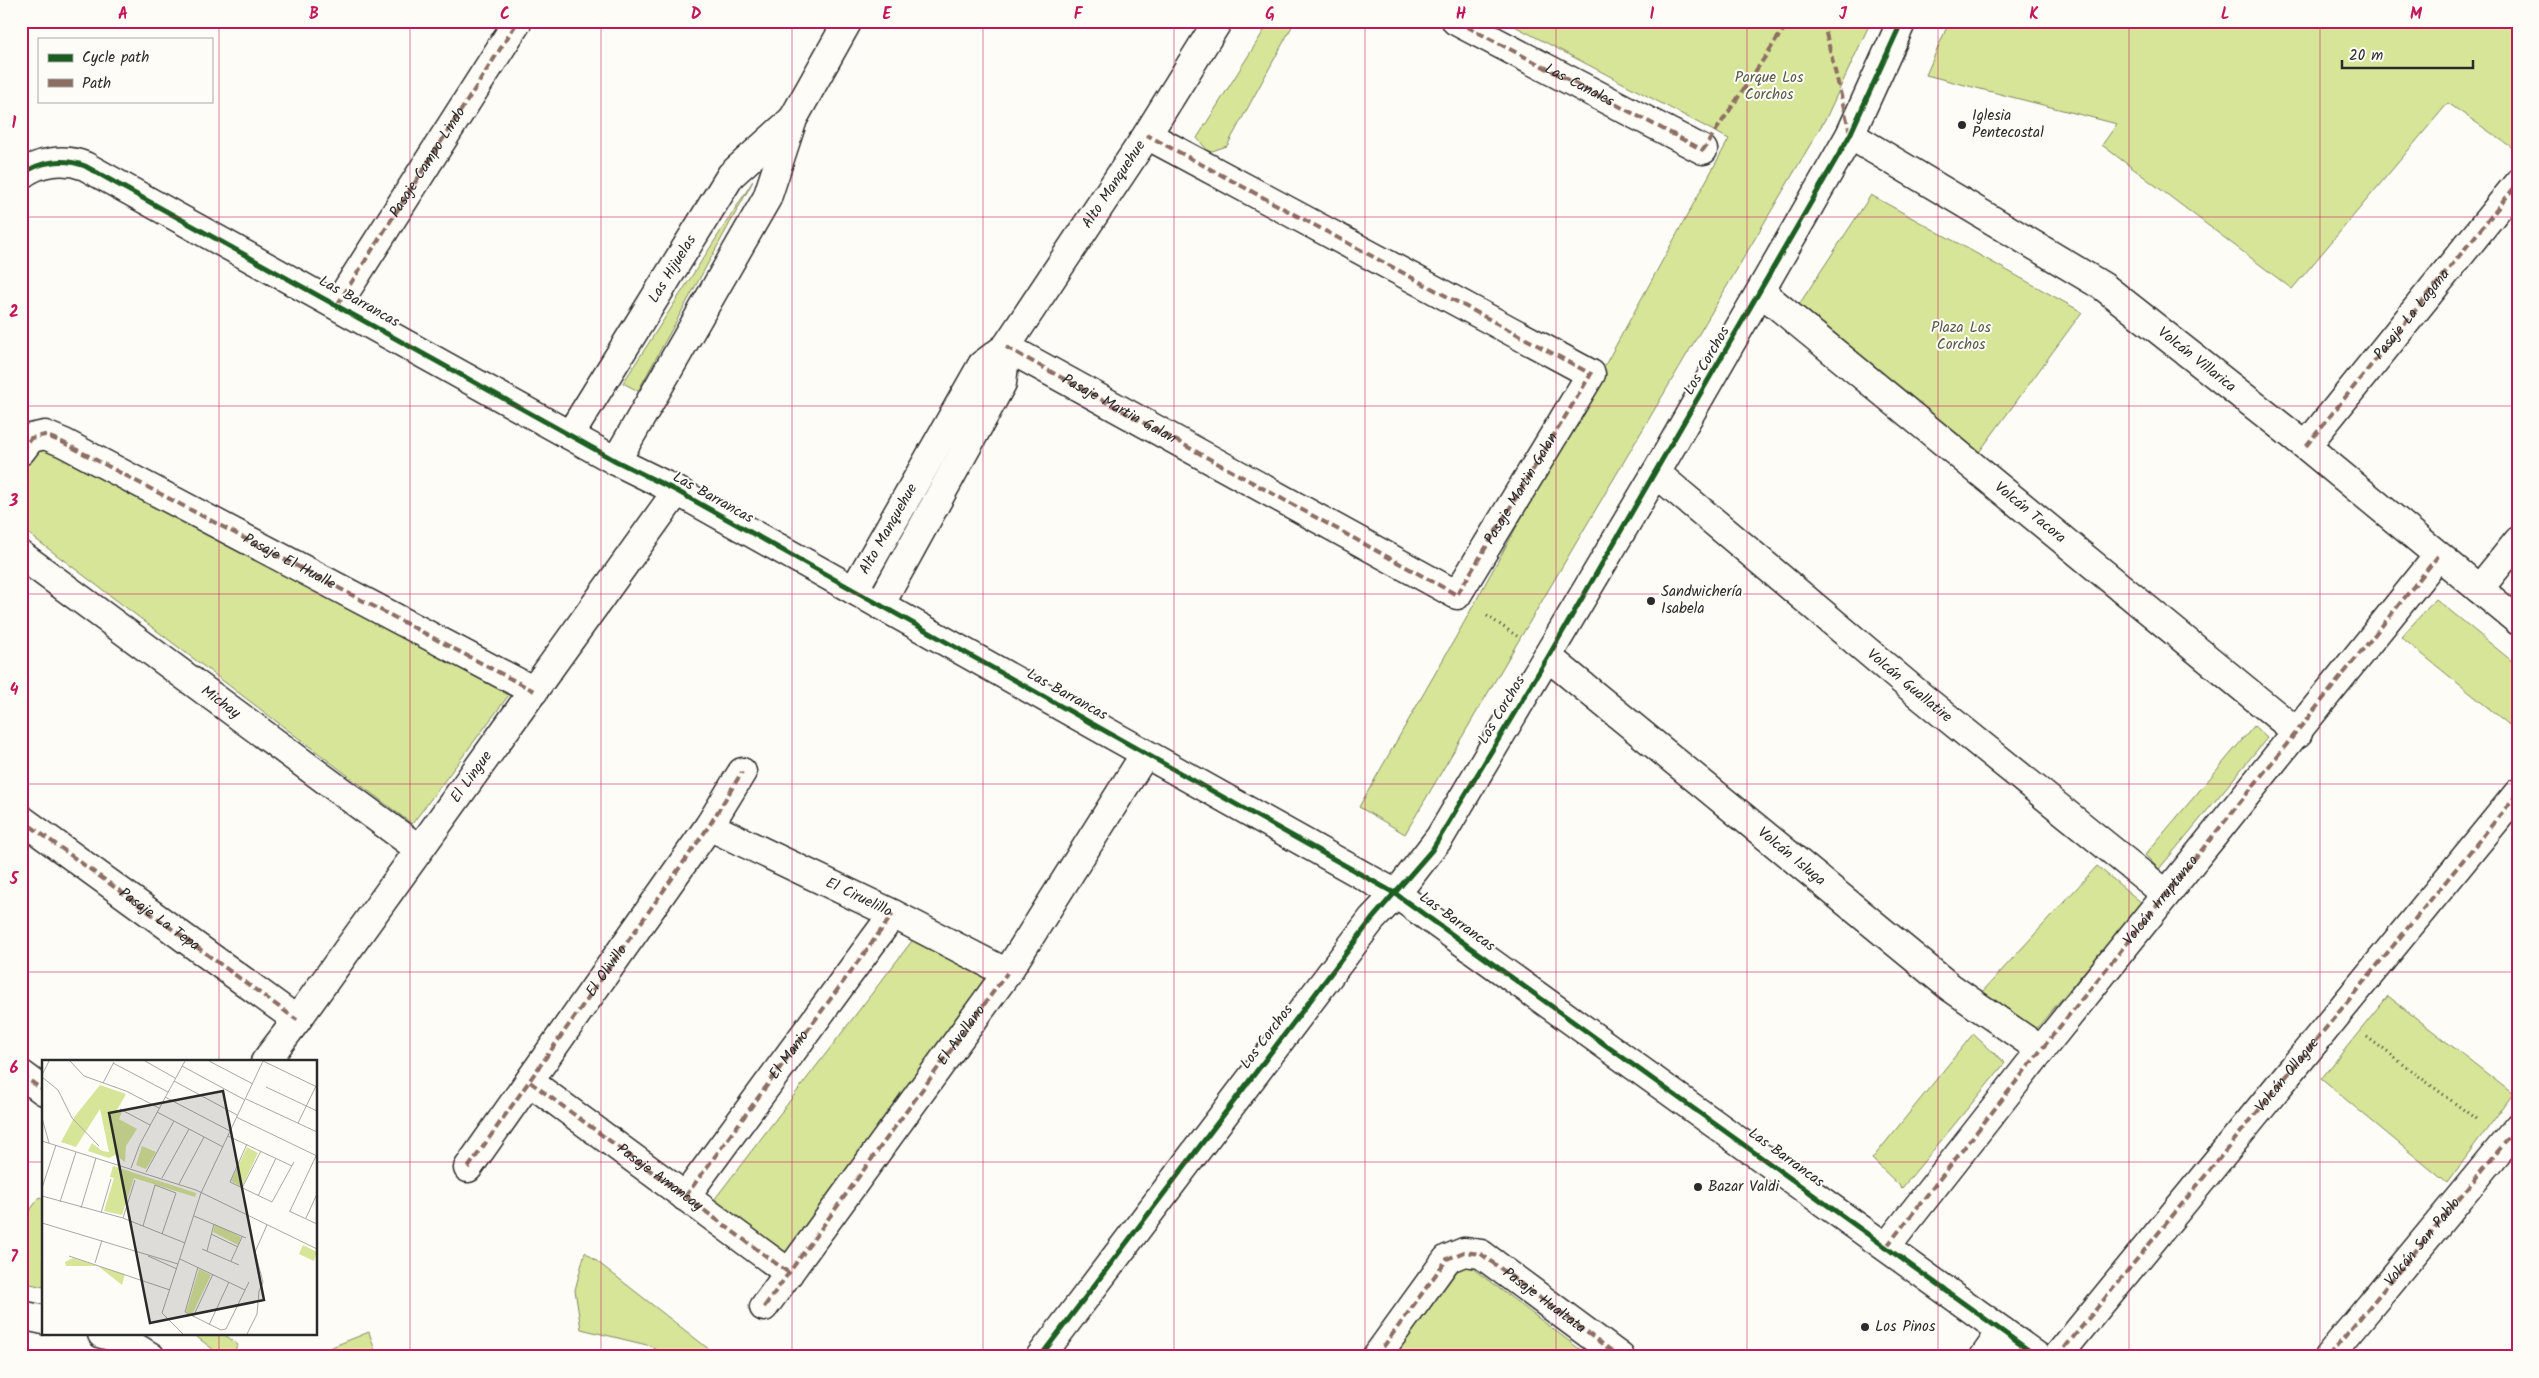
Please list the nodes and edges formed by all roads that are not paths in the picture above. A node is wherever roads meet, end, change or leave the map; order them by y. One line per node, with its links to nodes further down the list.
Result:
1 (518, 21): 13 (street, Pasaje Campo Lindo)
2 (848, 21): 6 (street, Las Hijuelas)
3 (1218, 21): 8 (street, Alto Manquehue)
4 (1456, 21): 9 (street, Las Canales)
5 (1902, 21): 7 (street, Los Corchos)
6 (793, 119): 15 (street, Las Hijuelas); 18 (street, Las Hijuelas)
7 (1850, 135): 12 (street, Los Corchos); 16 (street, Volcán Villarica)
8 (1147, 136): 14 (street, Alto Manquehue); 14 (street, Pasaje Martin Galan)
9 (1703, 150)
10 (24, 172): 13 (street, Las Barrancas)
11 (2518, 183): 16 (street, Pasaje La Laguna)
12 (1761, 292): 19 (street, Los Corchos); 30 (street, Volcán Tacora)
13 (338, 304): 15 (street, Las Barrancas)
14 (1006, 347): 25 (street, Alto Manquehue); 26 (street, Alto Manquehue)
15 (570, 436): 18 (street, Las Barrancas)
16 (2306, 446): 23 (street, Volcán Villarica)
17 (21, 451): 29 (street, Pasaje El Hualle)
18 (616, 461): 20 (street, Las Barrancas)
19 (1656, 473): 28 (street, Los Corchos); 38 (street, Volcán Guallatire)
20 (677, 491): 25 (street, Las Barrancas); 29 (street, El Lingue)
21 (2518, 541): 24 (street)
22 (21, 555): 36 (street, Michay)
23 (2438, 556): 24 (street, Volcán Villarica); 30 (street, Volcán Irruptunco)
24 (2479, 589): 27 (street, Volcán Villarica)
25 (854, 590): 26 (street, Las Barrancas)
26 (880, 605): 31 (street, Las Barrancas)
27 (2518, 621)
28 (1548, 657): 37 (street, Los Corchos); 42 (street, Volcán Isluga)
29 (534, 691): 36 (street, El Lingue)
30 (2298, 733): 38 (street, Volcán Irruptunco)
31 (1145, 754): 37 (street, Las Barrancas); 40 (street, El Avellano)
32 (742, 772): 35 (street, El Olivillo)
33 (2518, 793): 63 (street, Volcán Ollague)
34 (21, 819): 41 (street, Pasaje La Tepa)
35 (709, 826): 39 (street, El Ciruelillo); 45 (street, El Olivillo)
36 (418, 849): 41 (street, El Lingue)
37 (1396, 894): 50 (street, Las Barrancas); 58 (street, Los Corchos)
38 (2166, 894): 42 (street, Volcán Irruptunco)
39 (892, 914): 40 (street, El Ciruelillo); 49 (street, El Manio)
40 (1007, 973): 51 (street, El Avellano)
41 (297, 1020): 43 (street, El Lingue)
42 (2041, 1050): 50 (street, Volcán Irruptunco)
43 (267, 1060)
44 (21, 1074): 46 (street)
45 (530, 1082): 48 (street, El Olivillo); 49 (street, Pasaje Amancay)
46 (42, 1090)
47 (2512, 1134): 64 (street, Volcán San Pablo)
48 (468, 1168)
49 (686, 1197): 51 (street, Pasaje Amancay)
50 (1887, 1246): 55 (street, Las Barrancas)
51 (790, 1274): 52 (street, El Avellano)
52 (764, 1307)
53 (21, 1315): 54 (street)
54 (42, 1320)
55 (2002, 1331): 61 (street); 62 (street, Las Barrancas)
56 (110, 1336): 57 (street)
57 (151, 1357)
58 (1040, 1357)
59 (1376, 1357): 60 (street, Pasaje Hualtata)
60 (1620, 1357)
61 (1984, 1357)
62 (2038, 1357)
63 (2057, 1357)
64 (2328, 1357)

